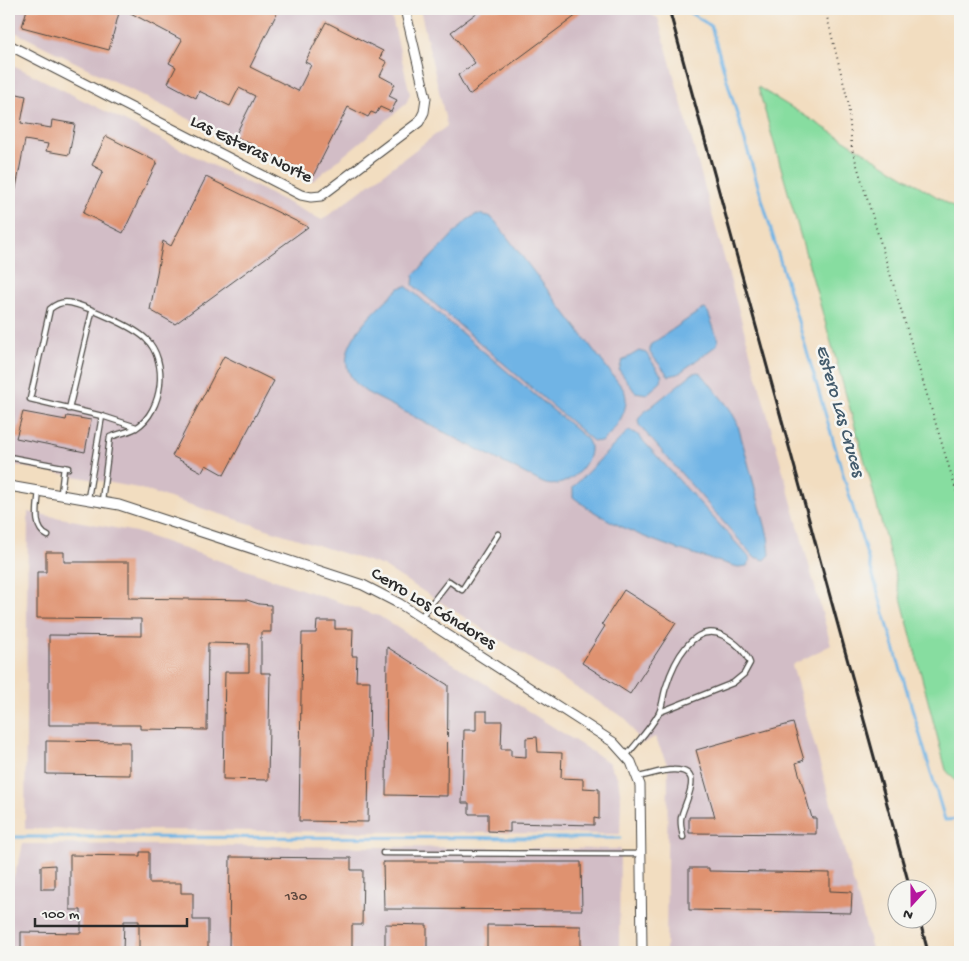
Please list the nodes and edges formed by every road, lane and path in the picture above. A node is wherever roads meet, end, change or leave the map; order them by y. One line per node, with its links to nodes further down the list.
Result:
1 (405, 9): 3 (street, Las Esteras Norte)
2 (825, 9): 14 (path)
3 (9, 45)
4 (92, 312): 5 (lane); 5 (lane); 7 (lane)
5 (69, 409): 6 (lane)
6 (102, 416): 7 (lane); 12 (lane)
7 (136, 427): 13 (lane)
8 (9, 457): 11 (lane)
9 (9, 486): 10 (street, Cerro Los Cóndores)
10 (39, 490): 11 (street, Cerro Los Cóndores); 16 (lane)
11 (61, 493): 12 (street, Cerro Los Cóndores)
12 (88, 498): 13 (street, Cerro Los Cóndores)
13 (102, 501): 17 (street, Cerro Los Cóndores)
14 (960, 503)
15 (498, 534): 17 (lane)
16 (48, 536)
17 (421, 617): 19 (street, Cerro Los Cóndores)
18 (660, 712): 18 (lane); 19 (lane)
19 (627, 755): 20 (street, Cerro Los Cóndores)
20 (638, 777): 21 (lane); 23 (street, Cerro Los Cóndores)
21 (682, 837)
22 (383, 853): 23 (lane)
23 (642, 854): 24 (street, Cerro Los Cóndores)
24 (642, 952)

